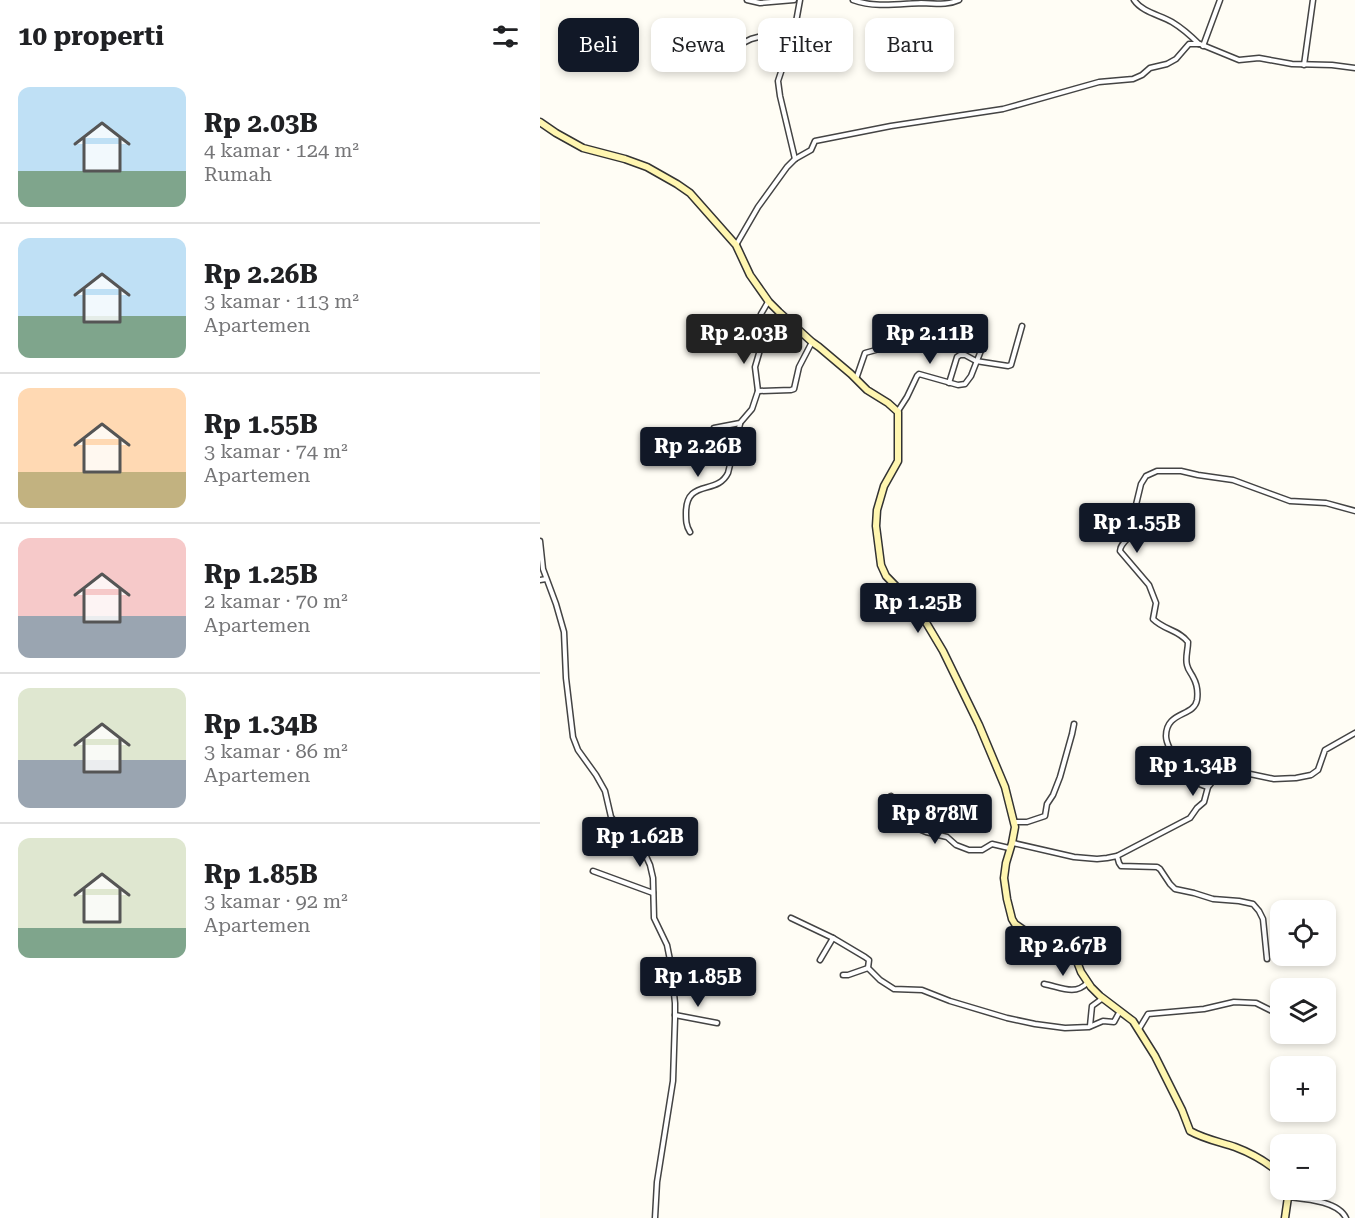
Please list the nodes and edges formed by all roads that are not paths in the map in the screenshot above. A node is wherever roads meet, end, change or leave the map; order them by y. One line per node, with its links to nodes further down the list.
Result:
1 (747, 0): 2 (street)
2 (794, 0)
3 (800, 0): 9 (street)
4 (853, 0): 5 (street)
5 (959, 0)
6 (1134, 0): 10 (street)
7 (1220, 0): 10 (street)
8 (1313, 0): 11 (street)
9 (797, 18)
10 (1201, 45): 11 (street); 15 (street)
11 (1304, 65): 12 (street)
12 (1355, 68)
13 (781, 72): 15 (street)
14 (540, 122): 16 (street)
15 (795, 159): 16 (street)
16 (736, 245): 17 (street)
17 (769, 302): 19 (street); 25 (street)
18 (1022, 326): 22 (street)
19 (812, 342): 23 (street); 25 (street)
20 (883, 348): 23 (street)
21 (982, 348): 22 (street)
22 (976, 361): 24 (street); 24 (street)
23 (856, 379): 26 (street)
24 (950, 383): 26 (street)
25 (758, 391): 27 (street)
26 (898, 412): 38 (street)
27 (740, 423): 28 (street); 30 (street)
28 (714, 428)
29 (1355, 511): 36 (street)
30 (690, 532)
31 (540, 541): 32 (street)
32 (546, 579): 33 (street); 42 (street)
33 (540, 580)
34 (1074, 724): 38 (street)
35 (1355, 733): 36 (street)
36 (1208, 787): 40 (street)
37 (891, 796): 39 (street)
38 (1014, 822): 39 (street)
39 (1011, 845): 40 (street); 49 (street)
40 (1117, 856): 45 (street)
41 (593, 871): 42 (street)
42 (652, 893): 54 (street)
43 (791, 918): 44 (street)
44 (833, 938): 46 (street); 47 (street)
45 (1267, 959)
46 (820, 960)
47 (868, 968): 48 (street); 56 (street)
48 (843, 975)
49 (1088, 982): 50 (street); 51 (street)
50 (1044, 984)
51 (1103, 998): 53 (street); 56 (street)
52 (1270, 1010): 57 (street)
53 (1121, 1011): 56 (street); 57 (street)
54 (675, 1015): 55 (street); 61 (street)
55 (717, 1023)
56 (1090, 1026)
57 (1139, 1029): 58 (street)
58 (1270, 1165)
59 (1286, 1200): 62 (street)
60 (1315, 1200): 63 (street)
61 (655, 1218)
62 (1285, 1218)
63 (1346, 1218)

